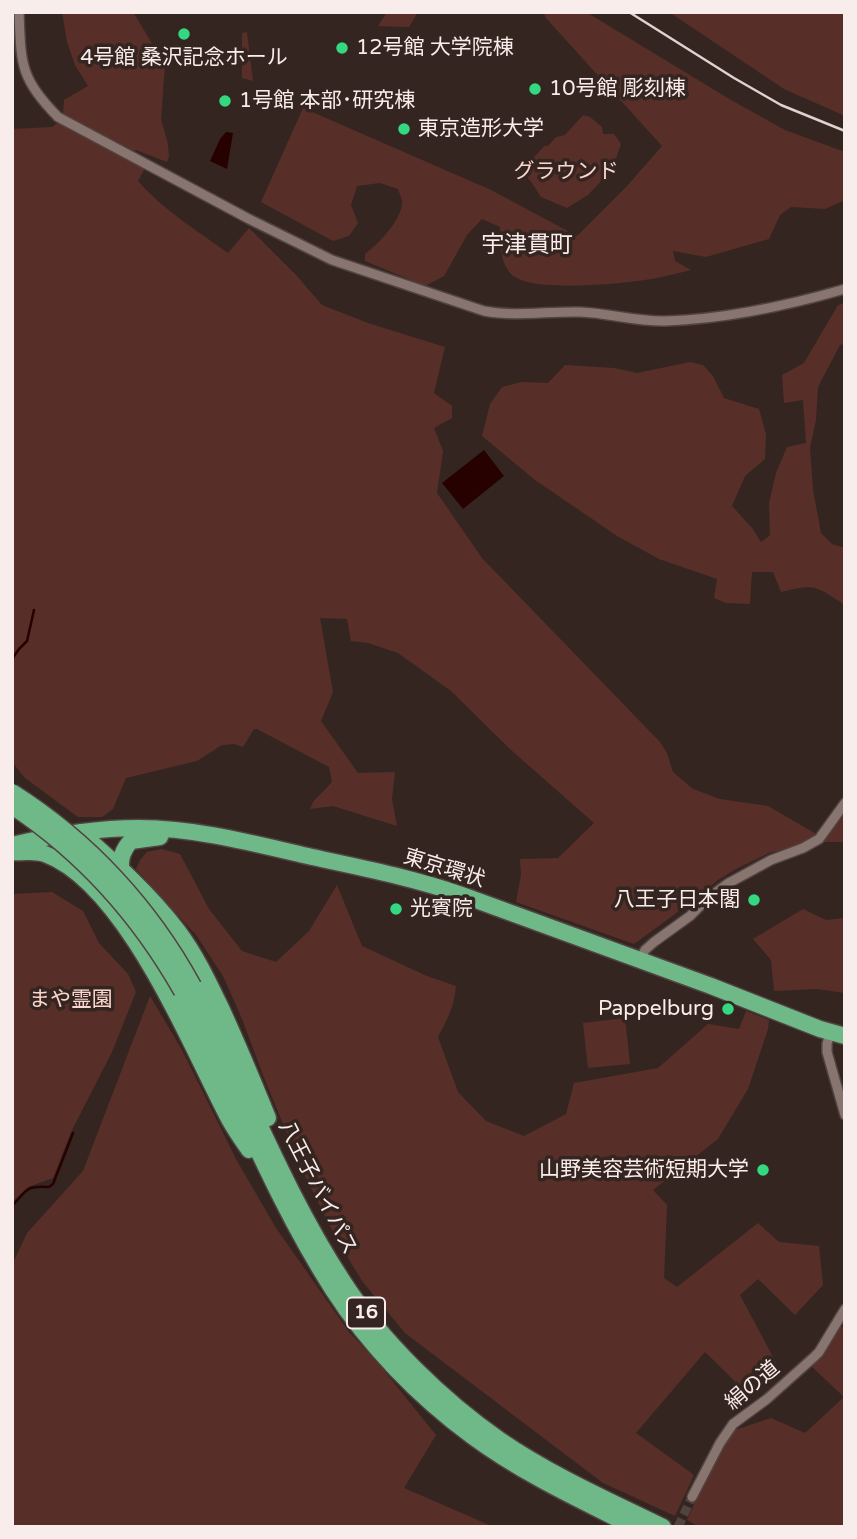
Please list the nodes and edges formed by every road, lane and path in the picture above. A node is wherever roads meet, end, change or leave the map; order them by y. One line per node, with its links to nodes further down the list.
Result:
1 (19, 12): 2 (street)
2 (845, 289)
3 (12, 792): 13 (highway, 八王子バイパス / 16, bridge)
4 (845, 803): 12 (street)
5 (12, 806): 13 (highway, 八王子バイパス / 16, bridge)
6 (193, 832): 7 (highway, 東京環状); 10 (highway); 12 (highway, 東京環状)
7 (72, 833): 8 (highway, 東京環状); 10 (highway, 16); 11 (highway)
8 (12, 845)
9 (12, 852): 11 (highway, 16)
10 (121, 869): 17 (highway, 16)
11 (76, 872): 16 (highway, 16)
12 (640, 960): 14 (highway, 東京環状)
13 (187, 988): 16 (highway, 八王子バイパス / 16); 17 (highway, 八王子バイパス / 16)
14 (837, 1034): 15 (street)
15 (845, 1115)
16 (282, 1199): 20 (highway, 八王子バイパス / 16)
17 (300, 1208): 21 (highway, 八王子バイパス / 16)
18 (845, 1309): 19 (street, 絹の道)
19 (692, 1497)
20 (634, 1527)
21 (663, 1527)

